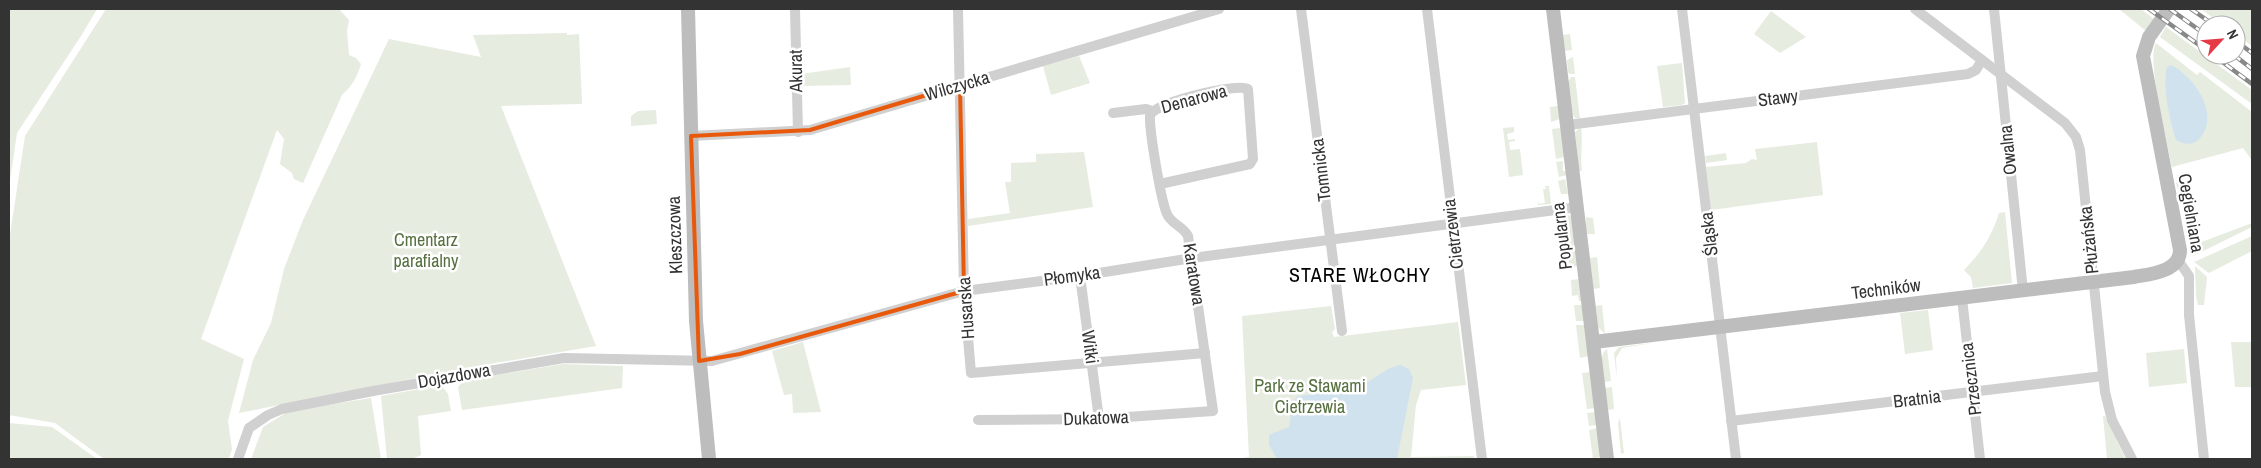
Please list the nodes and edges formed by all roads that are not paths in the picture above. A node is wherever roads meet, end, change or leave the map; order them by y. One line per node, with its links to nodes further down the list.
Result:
1 (688, 9): 20 (street, Kleszczowa)
2 (795, 9): 19 (street, Akurat)
3 (958, 9): 14 (street, Husarska)
4 (1219, 9): 14 (street, Wilczycka)
5 (1301, 9): 24 (street, Tomnicka)
6 (1427, 9): 23 (street, Cietrzewia)
7 (1553, 9): 18 (street, Popularna)
8 (1682, 9): 15 (street, Śląska)
9 (1915, 9): 12 (street, Płużańska)
10 (1994, 9): 13 (street, Owalna)
11 (2169, 9): 26 (street, Cegielniana)
12 (1982, 60): 13 (street, Płużańska); 15 (street, Stawy)
13 (2002, 75): 28 (street, Płużańska); 30 (street, Owalna)
14 (960, 85): 19 (street, Wilczycka); 29 (street, Husarska)
15 (1694, 109): 18 (street, Stawy); 32 (street, Śląska)
16 (1112, 113): 17 (street, Denarowa)
17 (1151, 114): 21 (street, Karatowa); 21 (street, Denarowa)
18 (1568, 125): 22 (street, Popularna)
19 (798, 132): 20 (street, Wilczycka)
20 (691, 136): 36 (street, Kleszczowa)
21 (1160, 184): 25 (street, Karatowa)
22 (1578, 207): 23 (street, Płomyka); 34 (street, Popularna)
23 (1452, 224): 24 (street, Płomyka); 46 (street, Cietrzewia)
24 (1329, 240): 25 (street, Płomyka); 33 (street, Tomnicka)
25 (1192, 258): 27 (street, Płomyka); 35 (street, Karatowa)
26 (2178, 260): 28 (street, Techników); 51 (street, Cegielniana)
27 (1080, 276): 29 (street, Płomyka); 37 (street, Witki)
28 (2093, 282): 30 (street, Techników); 38 (street, Płużańska)
29 (964, 291): 36 (street, Płomyka); 37 (street, Husarska)
30 (2023, 291): 31 (street, Techników)
31 (1962, 298): 32 (street, Techników); 39 (street, Przecznica)
32 (1719, 327): 34 (street, Techników); 43 (street, Śląska)
33 (1342, 332)
34 (1594, 342): 47 (street, Popularna)
35 (1205, 353): 37 (street, Husarska); 40 (street, Karatowa)
36 (699, 362): 44 (street, Dojazdowa); 45 (street, Kleszczowa)
37 (1092, 363): 41 (street, Witki)
38 (2103, 376): 39 (street, Bratnia); 50 (street, Płużańska)
39 (1973, 392): 43 (street, Bratnia); 49 (street, Przecznica)
40 (1213, 411): 41 (street, Dukatowa)
41 (1099, 419): 42 (street, Dukatowa)
42 (978, 420)
43 (1731, 421): 48 (street, Śląska)
44 (238, 459)
45 (709, 459)
46 (1482, 459)
47 (1607, 459)
48 (1736, 459)
49 (1980, 459)
50 (2132, 459)
51 (2204, 459)

